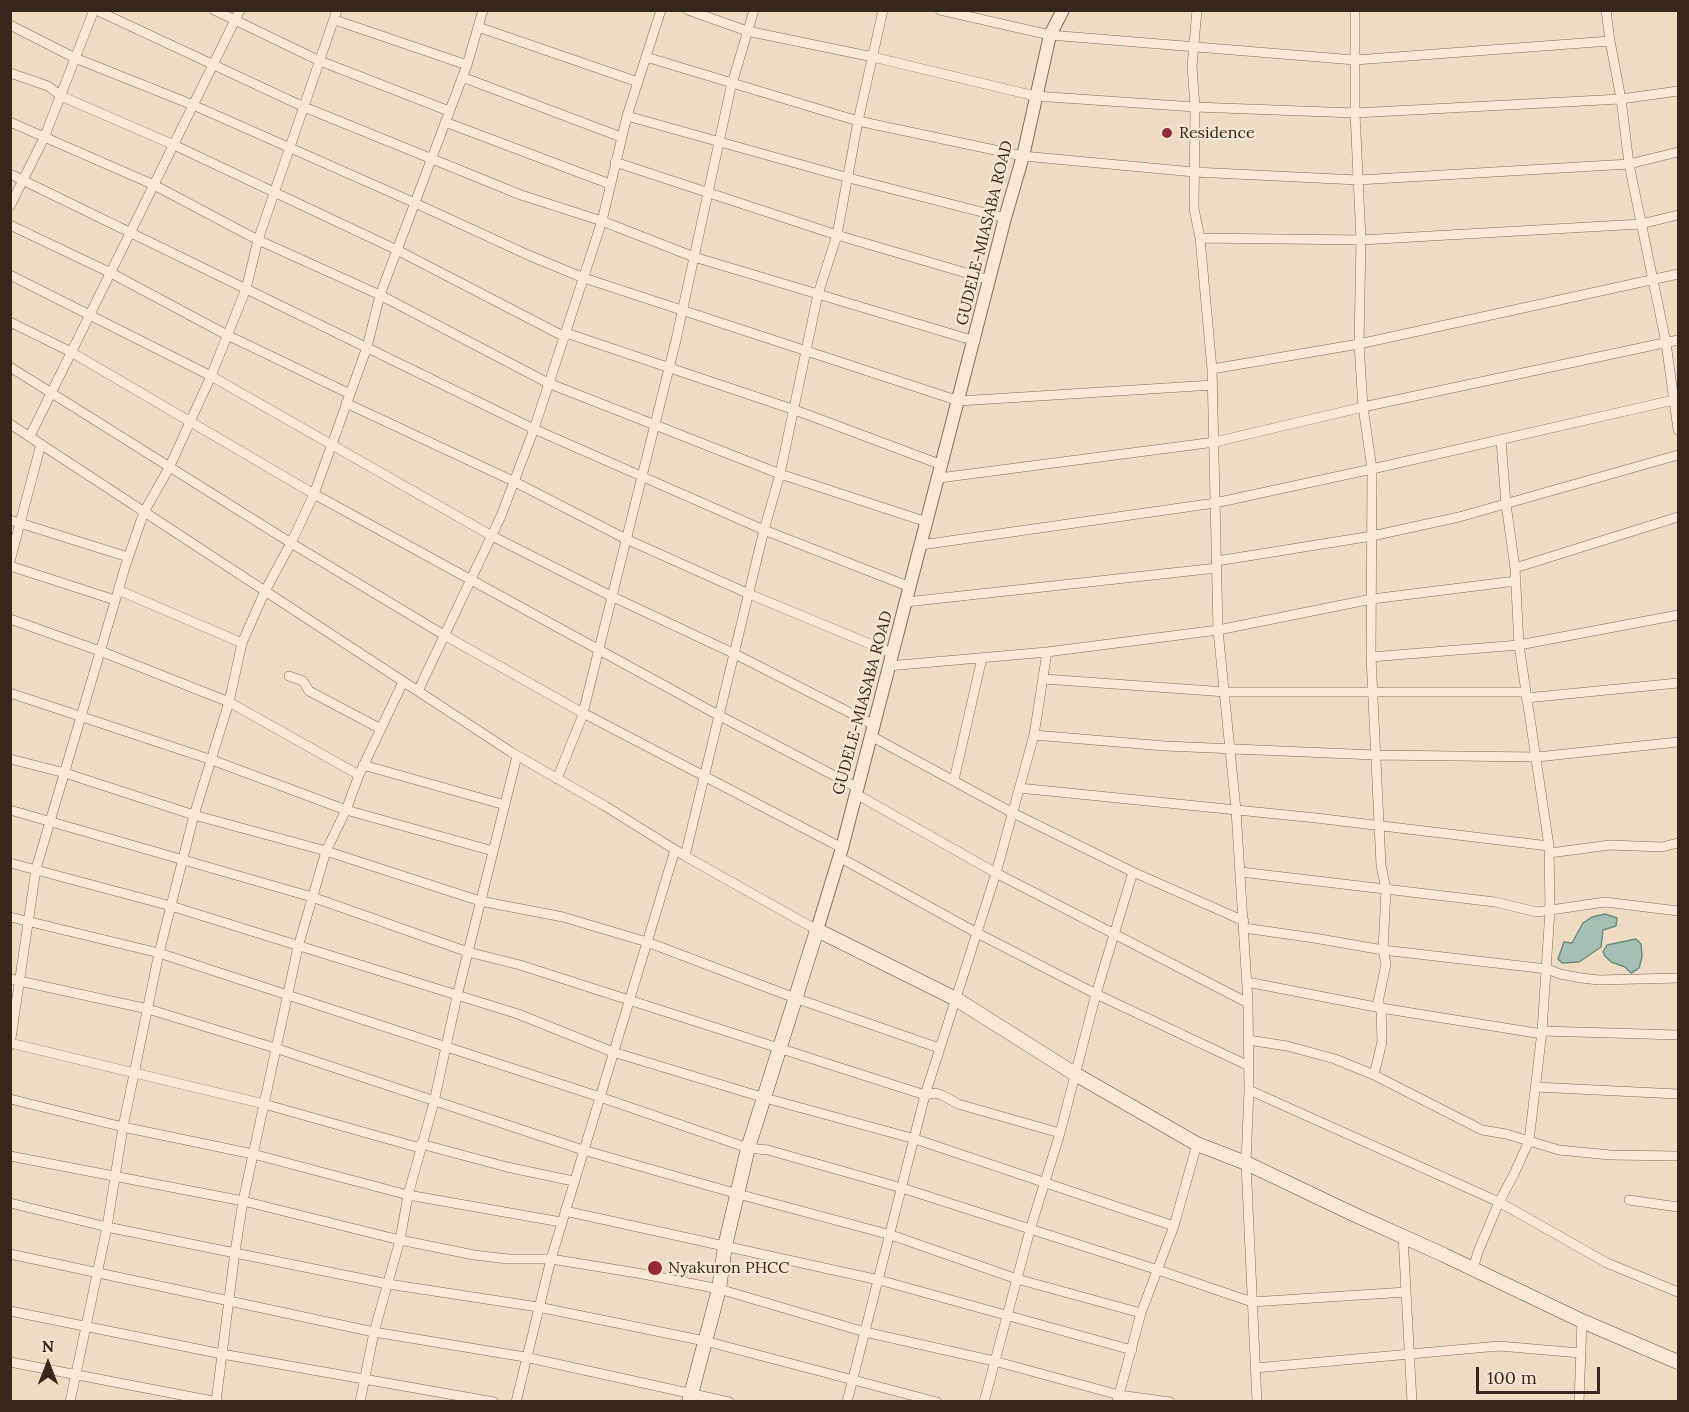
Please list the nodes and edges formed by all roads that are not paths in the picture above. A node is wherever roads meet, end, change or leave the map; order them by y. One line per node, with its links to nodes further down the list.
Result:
1 (95, 10): 25 (street); 28 (street)
2 (213, 10): 16 (street)
3 (240, 10): 16 (street)
4 (470, 10): 14 (street)
5 (661, 10): 23 (street)
6 (688, 10): 19 (street)
7 (754, 10): 19 (street)
8 (883, 10): 24 (street)
9 (940, 10): 20 (street)
10 (1063, 10): 20 (street, GUDELE-MIASABA ROAD)
11 (1197, 10): 22 (street)
12 (1355, 10): 26 (street)
13 (1606, 10): 21 (street)
14 (482, 13): 18 (street)
15 (334, 14): 27 (street); 29 (street)
16 (235, 21): 27 (street); 28 (street)
17 (10, 25): 25 (street)
18 (478, 27): 29 (street); 32 (street)
19 (747, 31): 24 (street); 33 (street)
20 (1050, 35): 22 (street); 36 (street, GUDELE-MIASABA ROAD)
21 (1610, 40): 26 (street); 37 (street)
22 (1193, 47): 26 (street); 40 (street)
23 (646, 57): 32 (street); 33 (street)
24 (873, 57): 36 (street); 44 (street)
25 (75, 58): 35 (street); 38 (street)
26 (1355, 60): 42 (street)
27 (320, 61): 39 (street); 41 (street)
28 (213, 64): 38 (street); 39 (street)
29 (467, 64): 31 (street)
30 (10, 73): 35 (street)
31 (462, 77): 41 (street); 47 (street)
32 (638, 82): 43 (street)
33 (732, 83): 44 (street); 49 (street)
34 (1678, 91): 37 (street)
35 (61, 96): 48 (street); 50 (street)
36 (1035, 96): 40 (street); 53 (street, GUDELE-MIASABA ROAD)
37 (1621, 99): 42 (street); 56 (street)
38 (193, 105): 50 (street); 51 (street)
39 (304, 107): 51 (street); 54 (street)
40 (1195, 108): 42 (street); 57 (street)
41 (449, 111): 46 (street)
42 (1355, 113): 61 (street)
43 (627, 116): 47 (street); 49 (street)
44 (858, 121): 53 (street); 59 (street)
45 (10, 122): 48 (street)
46 (446, 122): 54 (street); 62 (street)
47 (621, 137): 55 (street)
48 (44, 138): 60 (street); 63 (street)
49 (719, 143): 59 (street); 65 (street)
50 (174, 145): 63 (street); 64 (street)
51 (288, 148): 64 (street); 66 (street)
52 (1678, 152): 56 (street)
53 (1023, 156): 57 (street); 69 (street, GUDELE-MIASABA ROAD)
54 (432, 158): 66 (street); 70 (street)
55 (615, 162): 62 (street); 65 (street)
56 (1629, 164): 61 (street); 71 (street)
57 (1194, 172): 61 (street); 75 (street)
58 (10, 174): 60 (street)
59 (849, 178): 69 (street); 74 (street)
60 (23, 180): 67 (street); 73 (street)
61 (1358, 180): 77 (street)
62 (610, 184): 70 (street)
63 (154, 185): 73 (street); 76 (street)
64 (274, 192): 76 (street); 78 (street)
65 (709, 194): 74 (street); 79 (street)
66 (415, 203): 78 (street); 83 (street)
67 (10, 206)
68 (1678, 215): 71 (street)
69 (1005, 218): 84 (street, GUDELE-MIASABA ROAD)
70 (602, 221): 79 (street); 83 (street)
71 (1641, 224): 77 (street); 85 (street)
72 (10, 225): 80 (street)
73 (130, 232): 80 (street); 86 (street)
74 (837, 235): 84 (street); 87 (street)
75 (1200, 238): 77 (street); 103 (street)
76 (258, 240): 86 (street); 88 (street)
77 (1361, 240): 97 (street)
78 (397, 250): 88 (street); 93 (street)
79 (694, 257): 87 (street); 89 (street)
80 (111, 273): 90 (street); 92 (street)
81 (10, 274): 90 (street)
82 (1678, 274): 85 (street)
83 (584, 278): 89 (street); 93 (street)
84 (990, 280): 95 (street, GUDELE-MIASABA ROAD)
85 (1651, 280): 96 (street); 97 (street)
86 (246, 289): 92 (street); 98 (street)
87 (818, 294): 95 (street); 99 (street)
88 (380, 295): 98 (street); 105 (street)
89 (682, 311): 99 (street); 102 (street)
90 (90, 314): 100 (street); 104 (street)
91 (10, 322): 100 (street)
92 (227, 335): 104 (street); 108 (street)
93 (566, 335): 102 (street); 105 (street)
94 (1678, 340): 96 (street)
95 (975, 341): 110 (street, GUDELE-MIASABA ROAD)
96 (1666, 343): 109 (street); 111 (street)
97 (1359, 344): 103 (street); 111 (street)
98 (367, 346): 108 (street); 116 (street)
99 (805, 349): 110 (street); 112 (street)
100 (71, 352): 107 (street); 113 (street)
101 (10, 367): 107 (street)
102 (669, 368): 112 (street); 115 (street)
103 (1212, 369): 106 (street)
104 (211, 376): 113 (street); 122 (street)
105 (548, 383): 115 (street); 116 (street)
106 (1212, 385): 110 (street); 120 (street)
107 (52, 392): 118 (street); 125 (street)
108 (348, 398): 122 (street); 130 (street)
109 (1676, 400): 117 (street); 119 (street)
110 (959, 401): 124 (street, GUDELE-MIASABA ROAD)
111 (1363, 407): 120 (street); 126 (street)
112 (795, 410): 124 (street); 127 (street)
113 (191, 420): 125 (street); 131 (street)
114 (10, 424): 118 (street)
115 (655, 426): 127 (street); 128 (street)
116 (534, 429): 128 (street); 130 (street)
117 (1678, 430)
118 (30, 436): 121 (street)
119 (1501, 441): 126 (street); 133 (street)
120 (1215, 442): 129 (street); 132 (street)
121 (41, 444): 134 (street); 138 (street)
122 (331, 446): 131 (street); 140 (street)
123 (1678, 455): 133 (street)
124 (942, 465): 129 (street, GUDELE-MIASABA ROAD)
125 (169, 468): 134 (street); 143 (street)
126 (1372, 470): 132 (street); 141 (street)
127 (780, 474): 137 (street); 139 (street)
128 (642, 477): 139 (street); 142 (street)
129 (939, 478): 137 (street, GUDELE-MIASABA ROAD)
130 (513, 481): 140 (street); 142 (street)
131 (314, 494): 143 (street); 149 (street)
132 (1215, 503): 144 (street); 147 (street)
133 (1506, 504): 141 (street); 148 (street)
134 (144, 512): 145 (street); 152 (street)
135 (1678, 517): 148 (street)
136 (10, 520): 138 (street)
137 (927, 522): 144 (street, GUDELE-MIASABA ROAD)
138 (21, 523): 145 (street); 146 (street)
139 (764, 530): 151 (street); 153 (street)
140 (492, 536): 149 (street); 155 (street)
141 (1372, 536): 147 (street); 156 (street)
142 (626, 539): 153 (street); 155 (street)
143 (291, 543): 152 (street); 161 (street)
144 (921, 545): 151 (street, GUDELE-MIASABA ROAD)
145 (128, 557): 154 (street)
146 (10, 563): 154 (street)
147 (1217, 564): 157 (street); 160 (street)
148 (1515, 568): 150 (street)
149 (471, 579): 161 (street); 164 (street)
150 (1516, 581): 156 (street); 163 (street)
151 (910, 587): 157 (street, GUDELE-MIASABA ROAD)
152 (265, 591): 162 (street); 174 (street)
153 (749, 594): 167 (street); 168 (street)
154 (117, 595): 162 (street); 165 (street)
155 (611, 596): 164 (street); 168 (street)
156 (1372, 599): 160 (street); 169 (street)
157 (906, 602): 167 (street, GUDELE-MIASABA ROAD)
158 (1678, 615): 163 (street)
159 (10, 619): 165 (street)
160 (1218, 630): 166 (street); 177 (street)
161 (444, 635): 176 (street); 182 (street)
162 (242, 643): 181 (street)
163 (1519, 645): 169 (street); 180 (street)
164 (599, 650): 182 (street); 184 (street)
165 (100, 651): 181 (street); 183 (street)
166 (1047, 652): 170 (street); 173 (street)
167 (892, 653): 171 (street, GUDELE-MIASABA ROAD)
168 (735, 654): 184 (street); 186 (street)
169 (1371, 657): 178 (street)
170 (982, 658): 171 (street); 200 (street)
171 (888, 666): 186 (street, GUDELE-MIASABA ROAD)
172 (289, 676): 185 (street)
173 (1044, 679): 177 (street); 187 (street)
174 (403, 682): 176 (street); 185 (street)
175 (1678, 683): 180 (street)
176 (418, 691): 191 (street)
177 (1226, 692): 178 (street); 189 (street)
178 (1372, 692): 180 (street); 190 (street)
179 (10, 693): 183 (street)
180 (1526, 695): 192 (street)
181 (229, 702): 194 (street); 197 (street)
182 (583, 713): 198 (street); 199 (street)
183 (81, 715): 194 (street); 196 (street)
184 (720, 716): 198 (street); 202 (street)
185 (381, 729): 195 (street)
186 (873, 730): 200 (street); 202 (street, GUDELE-MIASABA ROAD)
187 (1034, 735): 189 (street); 201 (street)
188 (1678, 742): 192 (street)
189 (1231, 749): 190 (street); 206 (street)
190 (1376, 755): 192 (street); 210 (street)
191 (517, 756): 199 (street); 203 (street)
192 (1537, 757): 212 (street)
193 (10, 759): 196 (street)
194 (212, 760): 205 (street); 208 (street)
195 (363, 765): 197 (street); 203 (street)
196 (65, 774): 208 (street); 209 (street)
197 (358, 775): 205 (street)
198 (705, 776): 216 (street); 217 (street)
199 (557, 779): 213 (street)
200 (954, 780): 207 (street)
201 (1019, 788): 206 (street); 207 (street)
202 (857, 791): 216 (street, GUDELE-MIASABA ROAD); 223 (street)
203 (505, 805): 215 (street)
204 (10, 810): 209 (street)
205 (346, 810): 214 (street); 215 (street)
206 (1236, 810): 210 (street); 222 (street)
207 (1011, 812): 221 (street); 223 (street)
208 (194, 814): 214 (street); 218 (street)
209 (50, 820): 218 (street); 220 (street)
210 (1380, 827): 212 (street); 224 (street)
211 (1678, 843): 212 (street)
212 (1550, 849): 228 (street)
213 (675, 850): 217 (street); 236 (street)
214 (326, 851): 225 (street); 226 (street)
215 (493, 851): 226 (street)
216 (840, 852): 233 (street, GUDELE-MIASABA ROAD); 234 (street)
217 (685, 856): 233 (street)
218 (182, 859): 225 (street); 227 (street)
219 (10, 863): 220 (street)
220 (36, 869): 227 (street); 231 (street)
221 (1133, 872): 232 (street); 235 (street)
222 (1240, 872): 224 (street); 232 (street)
223 (996, 873): 234 (street); 235 (street)
224 (1386, 890): 228 (street); 238 (street)
225 (312, 897): 237 (street); 239 (street)
226 (480, 901): 236 (street); 239 (street)
227 (171, 906): 237 (street); 240 (street)
228 (1550, 910): 229 (street); 241 (street)
229 (1678, 910)
230 (10, 917): 231 (street)
231 (28, 922): 240 (street); 243 (street)
232 (1244, 925): 238 (street); 244 (street)
233 (817, 930): 248 (main road, GUDELE-MIASABA ROAD); 249 (main road)
234 (977, 933): 245 (street); 249 (street)
235 (1114, 933): 245 (street); 251 (street)
236 (647, 942): 248 (street); 250 (street)
237 (298, 947): 246 (street); 247 (street)
238 (1383, 950): 241 (street); 252 (street)
239 (468, 952): 247 (street); 250 (street)
240 (159, 953): 246 (street); 253 (street)
241 (1547, 969): 242 (street); 254 (street)
242 (1678, 978)
243 (15, 980): 253 (street); 257 (street)
244 (1247, 982): 251 (street); 252 (street)
245 (1096, 994): 263 (street); 265 (street)
246 (286, 995): 258 (street); 259 (street)
247 (457, 996): 258 (street); 262 (street)
248 (795, 998): 260 (street); 261 (main road, GUDELE-MIASABA ROAD)
249 (956, 999): 260 (street); 265 (main road)
250 (629, 1000): 261 (street); 262 (street)
251 (1248, 1003): 256 (street)
252 (1381, 1008): 254 (street); 266 (street)
253 (148, 1009): 259 (street); 264 (street)
254 (1542, 1033): 255 (street); 267 (street)
255 (1678, 1035)
256 (1248, 1040): 263 (street); 266 (street)
257 (11, 1044): 264 (street)
258 (446, 1047): 271 (street); 274 (street)
259 (275, 1048): 274 (street); 275 (street)
260 (939, 1048): 270 (street)
261 (780, 1050): 270 (street); 272 (main road, GUDELE-MIASABA ROAD)
262 (614, 1052): 271 (street); 272 (street)
263 (1249, 1066): 268 (street)
264 (134, 1074): 275 (street); 276 (street)
265 (1075, 1074): 277 (street); 280 (main road)
266 (1374, 1076): 279 (street)
267 (1535, 1088): 269 (street); 279 (street)
268 (1249, 1090): 287 (street); 296 (street)
269 (1678, 1094)
270 (925, 1095): 277 (street); 278 (street)
271 (600, 1097): 282 (street); 283 (street)
272 (765, 1098): 278 (street); 282 (main road, GUDELE-MIASABA ROAD)
273 (10, 1099): 276 (street)
274 (434, 1101): 281 (street); 283 (street)
275 (264, 1104): 281 (street); 284 (street)
276 (123, 1127): 284 (street); 288 (street)
277 (1060, 1132): 290 (street)
278 (915, 1139): 290 (street); 291 (street)
279 (1529, 1141): 286 (street); 296 (street)
280 (1197, 1144): 287 (main road); 301 (street)
281 (420, 1146): 289 (street); 292 (street)
282 (747, 1148): 291 (street); 293 (main road, GUDELE-MIASABA ROAD)
283 (583, 1150): 289 (street); 293 (street)
284 (253, 1154): 292 (street); 295 (street)
285 (10, 1156): 288 (street)
286 (1678, 1156)
287 (1246, 1163): 305 (main road); 321 (street)
288 (116, 1176): 295 (street); 302 (street)
289 (573, 1181): 299 (street)
290 (1045, 1184): 301 (street); 303 (street)
291 (902, 1188): 303 (street); 304 (street)
292 (408, 1194): 300 (street); 306 (street)
293 (738, 1194): 304 (street); 307 (main road, GUDELE-MIASABA ROAD)
294 (1629, 1200): 298 (street)
295 (243, 1201): 306 (street); 308 (street)
296 (1499, 1202): 311 (street); 319 (street)
297 (10, 1203): 302 (street)
298 (1678, 1207)
299 (565, 1211): 300 (street); 307 (street)
300 (561, 1222): 310 (street)
301 (1174, 1226): 312 (street)
302 (107, 1227): 308 (street); 313 (street)
303 (1030, 1230): 312 (street); 314 (street)
304 (891, 1235): 314 (street); 315 (street)
305 (1403, 1236): 311 (main road); 318 (street)
306 (400, 1240): 310 (street); 316 (street)
307 (725, 1246): 315 (street); 317 (main road, GUDELE-MIASABA ROAD)
308 (235, 1252): 316 (street); 320 (street)
309 (10, 1254): 313 (street)
310 (551, 1259): 317 (street); 322 (street)
311 (1473, 1269): 326 (main road)
312 (1158, 1270): 321 (street); 324 (street)
313 (98, 1273): 320 (street); 327 (street)
314 (1017, 1279): 324 (street); 325 (street)
315 (879, 1280): 325 (street); 329 (street)
316 (388, 1284): 322 (street); 328 (street)
317 (719, 1289): 329 (street); 330 (main road, GUDELE-MIASABA ROAD)
318 (1406, 1292): 321 (street); 332 (street)
319 (1678, 1292)
320 (228, 1302): 328 (street); 334 (street)
321 (1252, 1302): 339 (street)
322 (538, 1306): 330 (street); 335 (street)
323 (10, 1311): 327 (street)
324 (1140, 1313): 331 (street)
325 (1008, 1316): 331 (street); 336 (street)
326 (1582, 1321): 333 (street); 338 (main road)
327 (87, 1328): 334 (street); 340 (street)
328 (374, 1332): 335 (street); 341 (street)
329 (865, 1332): 336 (street); 342 (street)
330 (705, 1341): 342 (street); 343 (main road, GUDELE-MIASABA ROAD)
331 (1132, 1350): 344 (street)
332 (1409, 1353): 333 (street); 339 (street); 356 (street)
333 (1580, 1353): 357 (street)
334 (222, 1354): 341 (street); 346 (street)
335 (525, 1357): 343 (street); 349 (street)
336 (994, 1361): 344 (street); 353 (street)
337 (10, 1362): 340 (street)
338 (1678, 1362)
339 (1255, 1368): 355 (street)
340 (76, 1375): 345 (street); 346 (street)
341 (365, 1380): 347 (street); 348 (street)
342 (852, 1381): 351 (street); 352 (street)
343 (690, 1397): 350 (street)
344 (1118, 1398): 354 (street)
345 (70, 1401)
346 (217, 1401)
347 (360, 1401)
348 (494, 1401)
349 (516, 1401)
350 (729, 1401)
351 (847, 1401)
352 (937, 1401)
353 (984, 1401)
354 (1170, 1401)
355 (1257, 1401)
356 (1412, 1401)
357 (1579, 1401)

